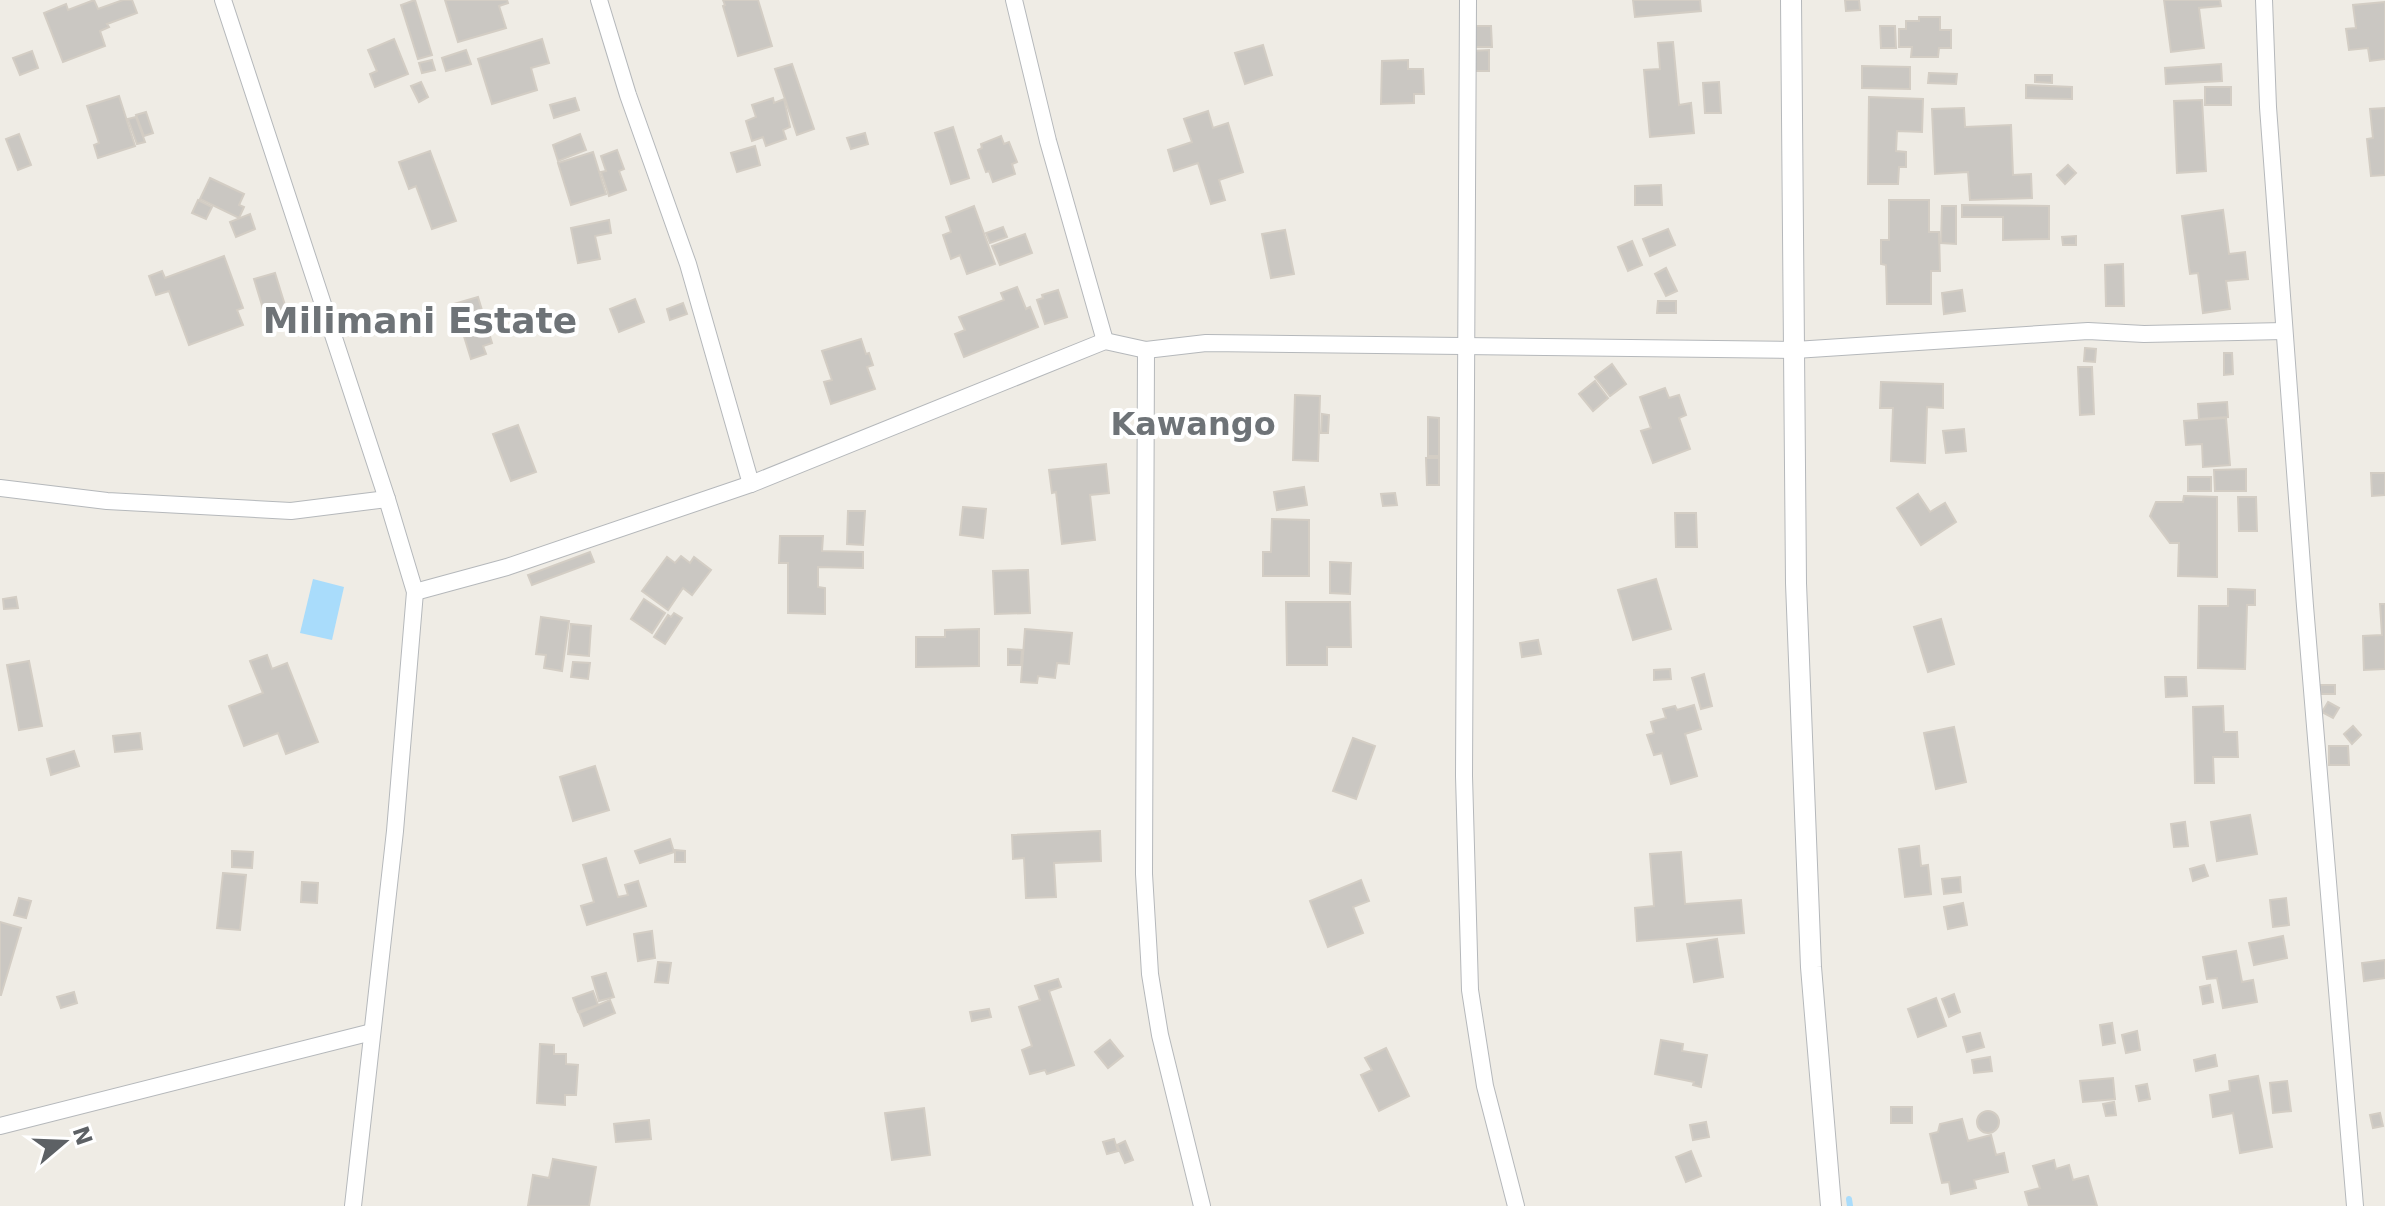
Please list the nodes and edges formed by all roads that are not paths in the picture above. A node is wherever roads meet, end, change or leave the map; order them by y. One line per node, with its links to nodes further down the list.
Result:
1 (223, 0): 14 (street)
2 (599, 0): 12 (street)
3 (1014, 0): 8 (street)
4 (1468, 0): 9 (street)
5 (1791, 0): 11 (street)
6 (2264, 0): 7 (street)
7 (2284, 331): 11 (street); 22 (street)
8 (1105, 341): 10 (street); 12 (street)
9 (1467, 346): 10 (street); 11 (street); 20 (street)
10 (1146, 350): 19 (street)
11 (1795, 350): 21 (street)
12 (751, 484): 15 (street)
13 (0, 488): 14 (street)
14 (387, 499): 15 (street)
15 (415, 592): 16 (street)
16 (372, 1032): 17 (street); 18 (street)
17 (0, 1126)
18 (353, 1206)
19 (1202, 1206)
20 (1516, 1206)
21 (1831, 1206)
22 (2355, 1206)

